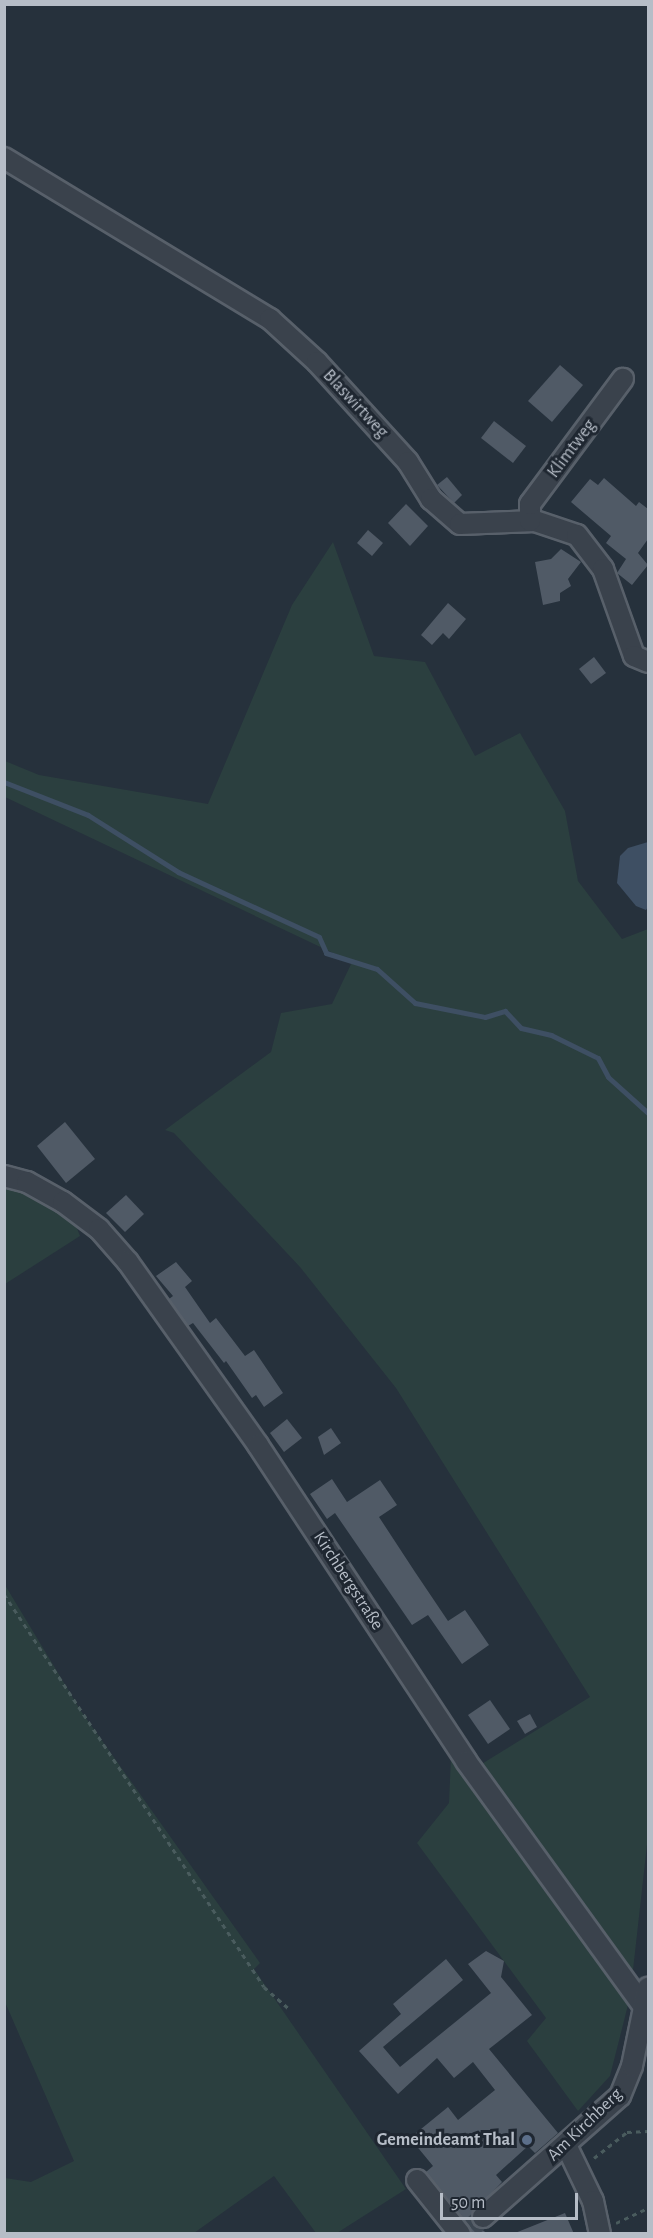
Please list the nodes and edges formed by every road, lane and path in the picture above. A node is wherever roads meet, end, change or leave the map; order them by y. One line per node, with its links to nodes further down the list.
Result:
1 (4, 158): 3 (street, Blaswirtweg)
2 (623, 380): 3 (street, Klimtweg)
3 (530, 521): 4 (street, Blaswirtweg)
4 (646, 656)
5 (4, 1176): 9 (street, Kirchbergstraße)
6 (4, 1594): 8 (path)
7 (648, 1988): 9 (street)
8 (288, 2008)
9 (645, 2008): 11 (street, Am Kirchberg)
10 (648, 2131): 11 (path)
11 (571, 2154): 14 (street, Am Kirchberg); 15 (street)
12 (417, 2180): 16 (street)
13 (648, 2208): 15 (path)
14 (483, 2217)
15 (606, 2229)
16 (463, 2233)

